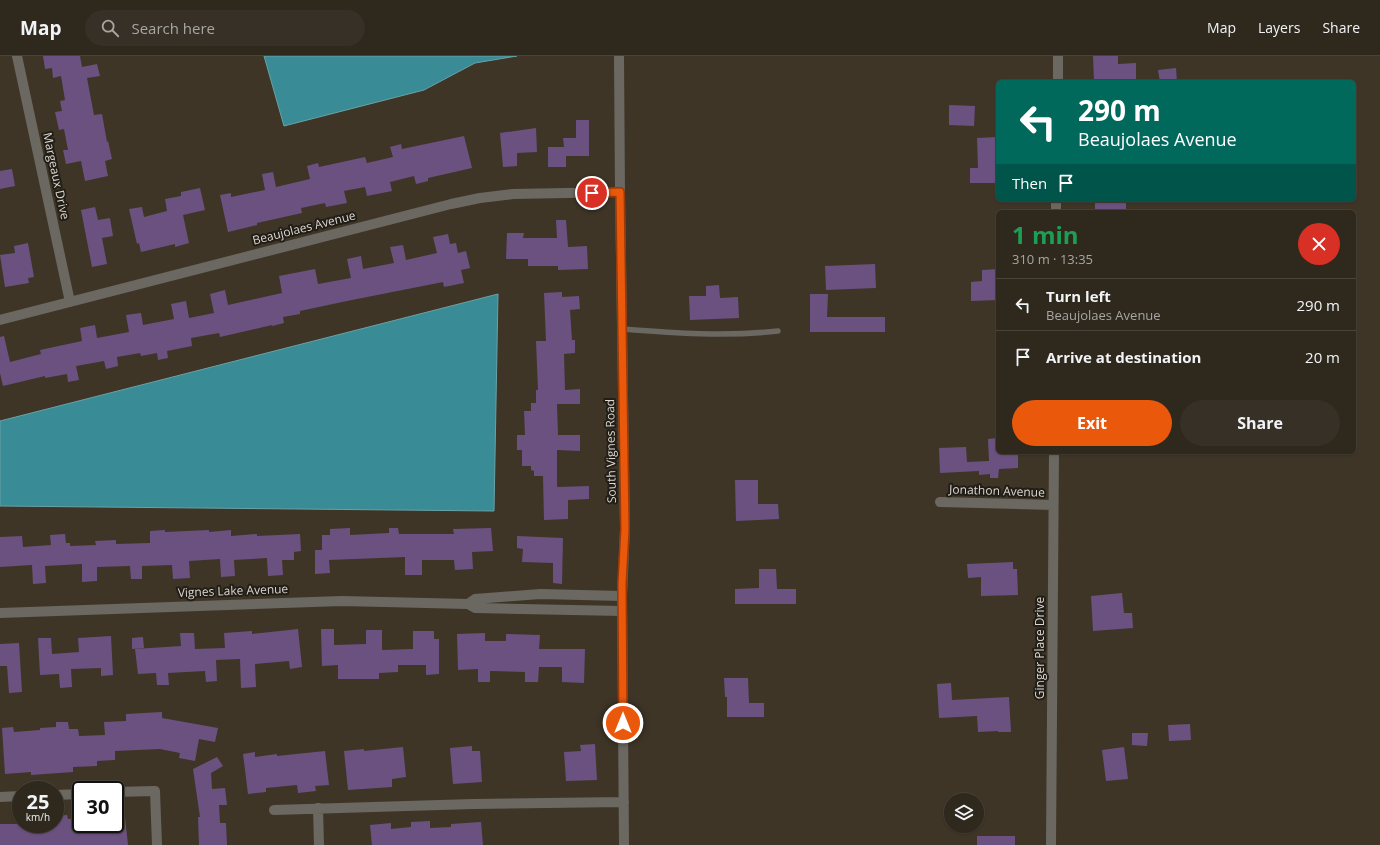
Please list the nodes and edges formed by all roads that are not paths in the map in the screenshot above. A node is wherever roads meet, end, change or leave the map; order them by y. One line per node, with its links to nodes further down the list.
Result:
1 (17, 56): 6 (street, Margeaux Drive)
2 (619, 56): 5 (street, South Vignes Road)
3 (1058, 56): 4 (street)
4 (1058, 80)
5 (620, 192): 6 (street, Beaujolaes Avenue); 8 (street, South Vignes Road)
6 (70, 302): 7 (street, Beaujolaes Avenue)
7 (0, 320)
8 (622, 329): 9 (lane); 13 (street, South Vignes Road)
9 (778, 331)
10 (1054, 454): 12 (street, Ginger Place Drive)
11 (940, 502): 12 (street, Jonathon Avenue)
12 (1053, 505): 26 (street, Ginger Place Drive)
13 (622, 596): 14 (street, Vignes Lake Avenue); 15 (street, South Vignes Road)
14 (468, 604): 15 (street, Vignes Lake Avenue); 16 (street, Vignes Lake Avenue)
15 (622, 611): 20 (street, South Vignes Road)
16 (0, 613)
17 (124, 792): 23 (street)
18 (12, 796): 19 (street)
19 (0, 797)
20 (624, 802): 21 (street); 25 (street, South Vignes Road)
21 (318, 808): 22 (street); 24 (street)
22 (274, 810)
23 (157, 845)
24 (319, 845)
25 (624, 845)
26 (1051, 845)

